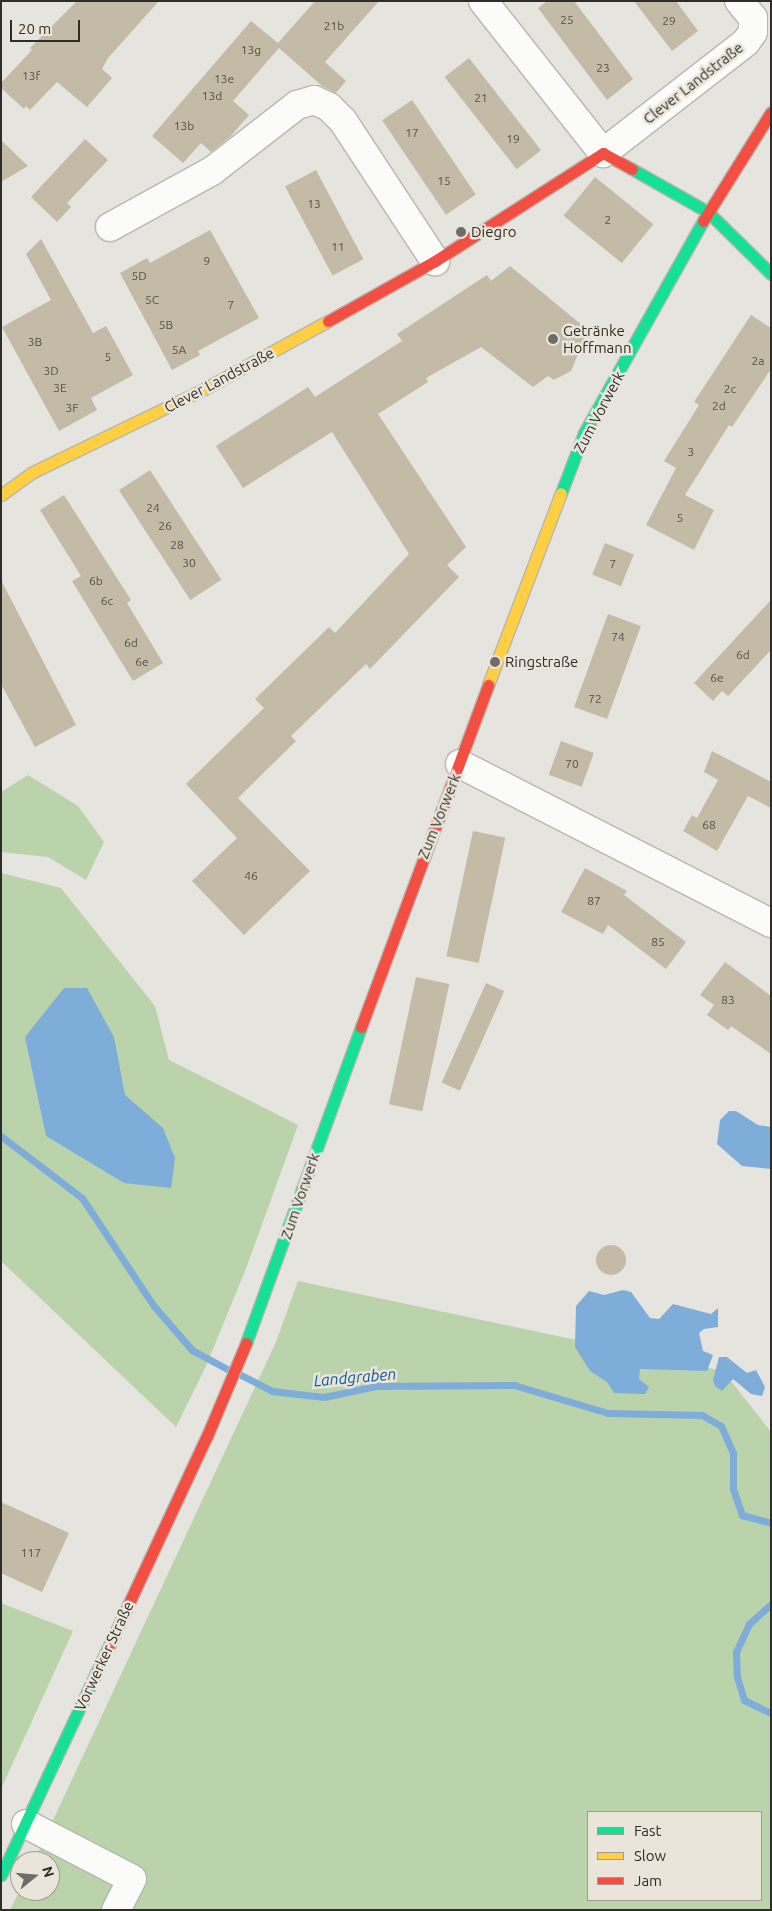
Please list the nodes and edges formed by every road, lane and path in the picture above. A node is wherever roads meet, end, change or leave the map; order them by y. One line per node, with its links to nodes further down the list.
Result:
1 (483, 1): 4 (street)
2 (740, 1): 4 (street, Clever Landstraße)
3 (771, 112): 5 (street)
4 (603, 153): 5 (street); 7 (street, Clever Landstraße)
5 (708, 212): 8 (street); 10 (street, Zum Vorwerk)
6 (110, 227): 7 (street)
7 (435, 261): 9 (street, Clever Landstraße)
8 (771, 274)
9 (1, 495)
10 (460, 764): 11 (street); 12 (street, Zum Vorwerk)
11 (771, 923)
12 (207, 1436): 13 (street, Vorwerker Straße)
13 (26, 1824): 14 (street, Vorwerker Straße); 15 (street)
14 (1, 1875)
15 (116, 1910)

